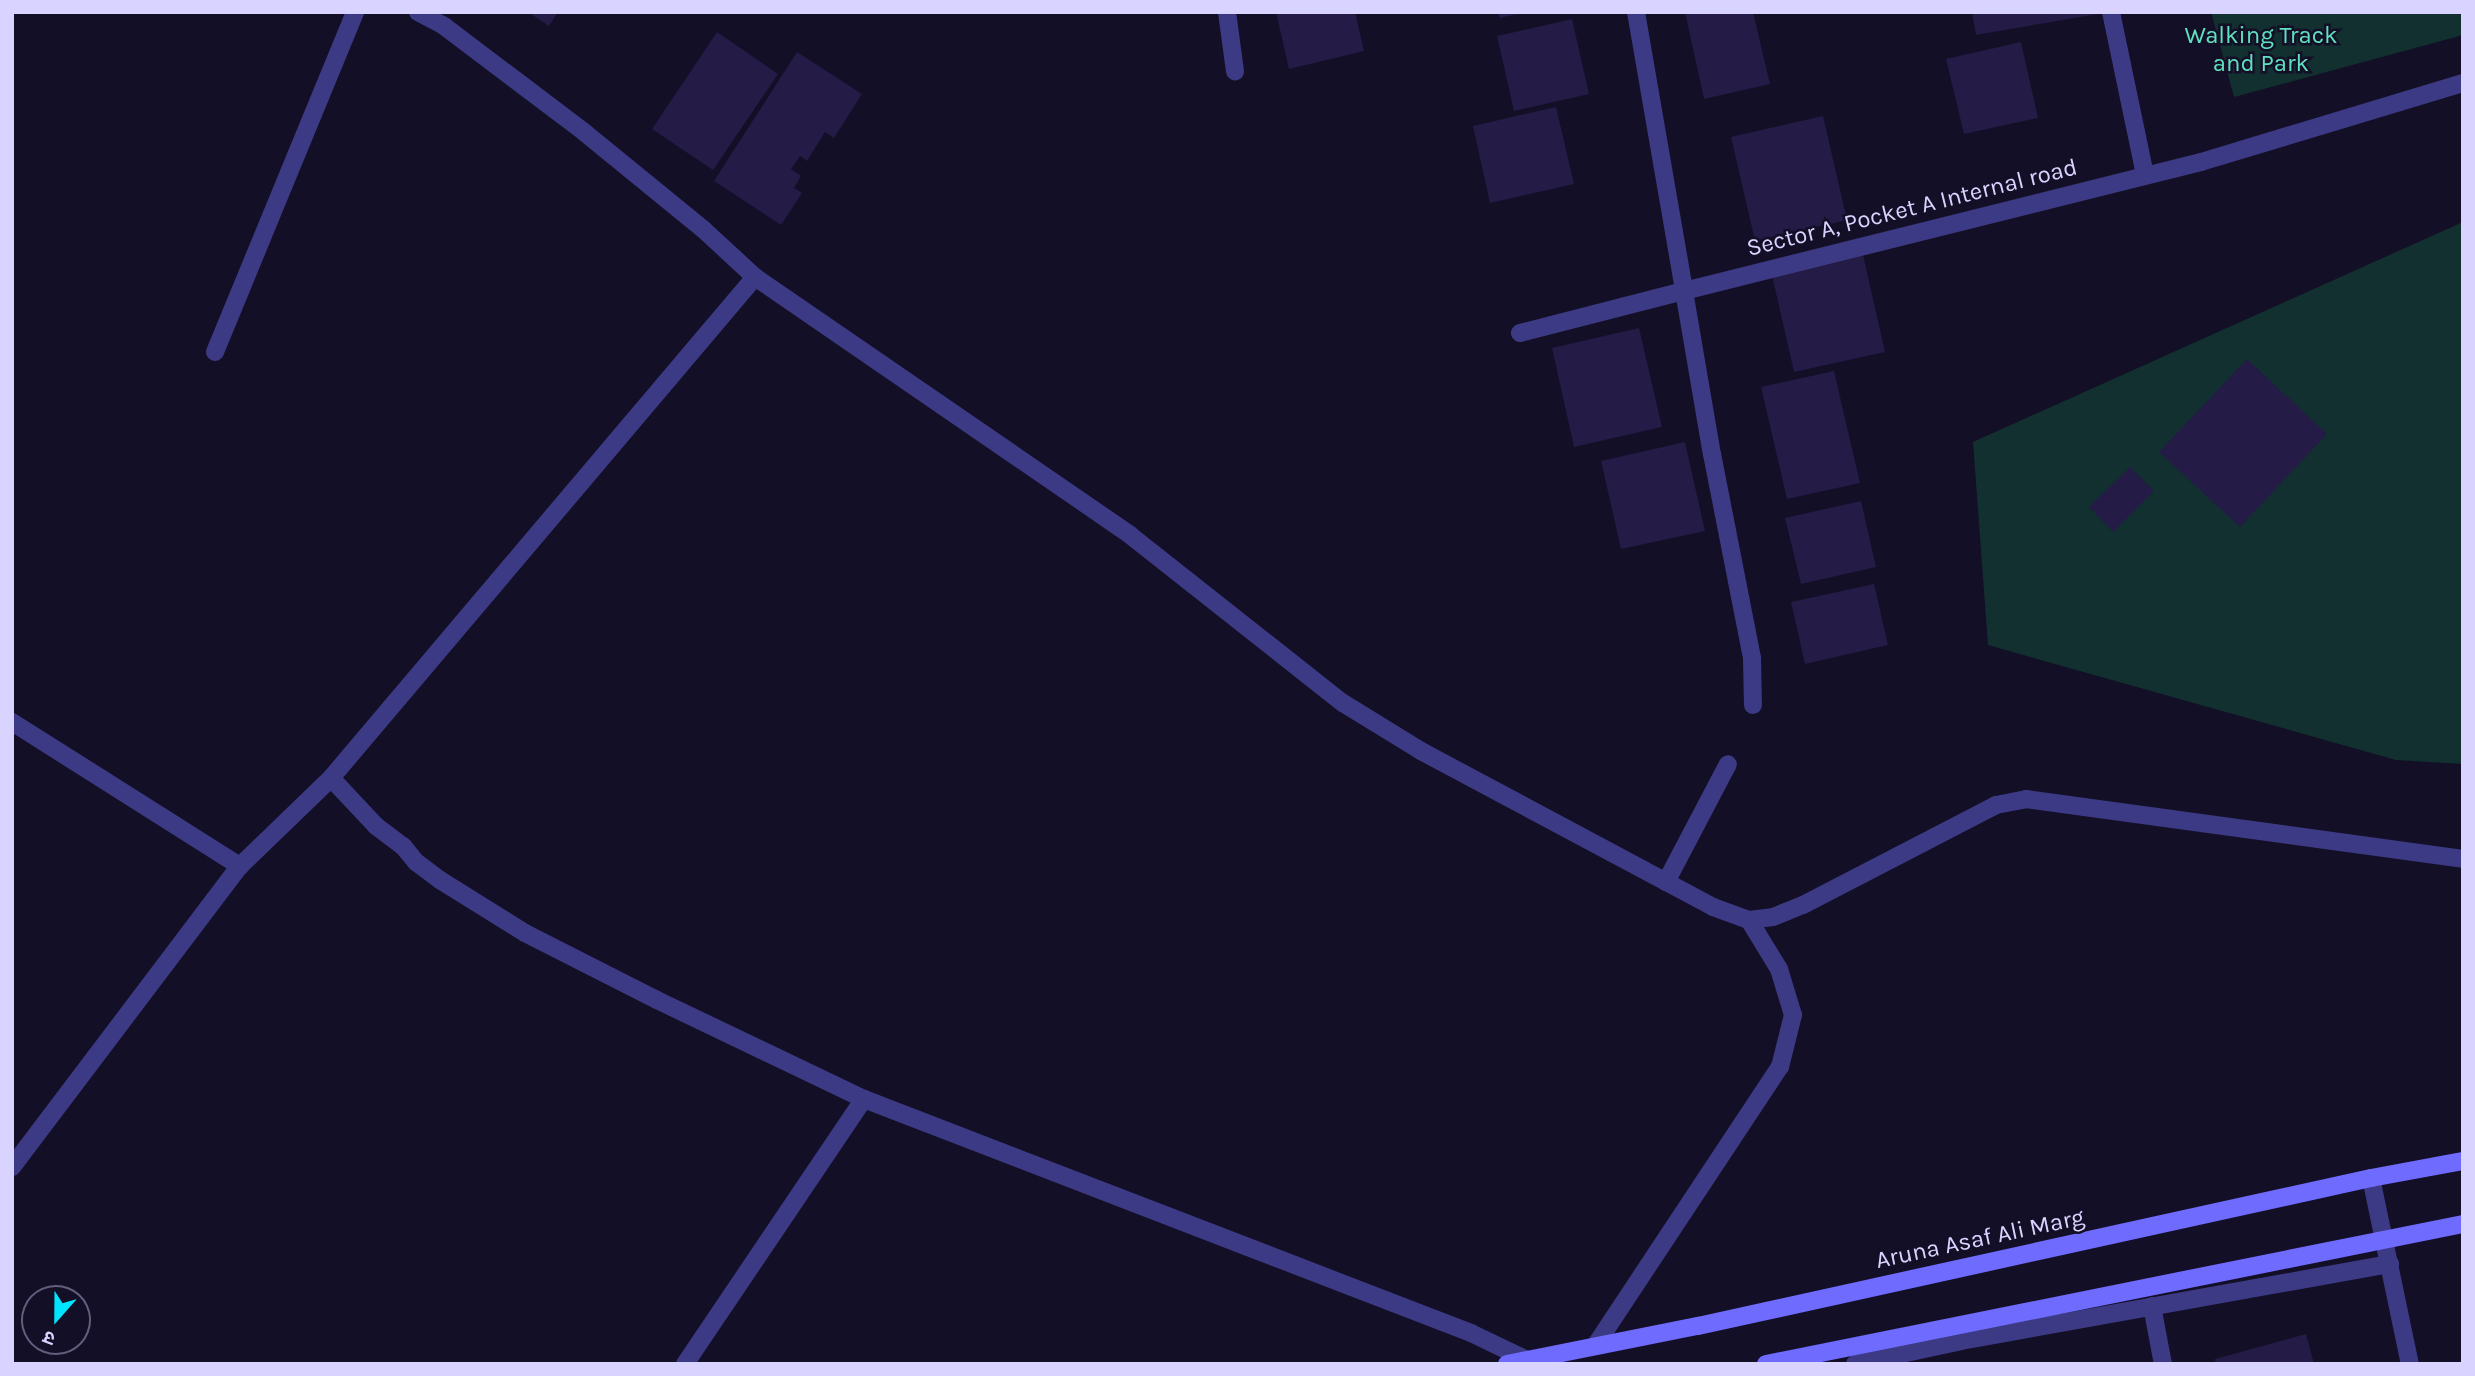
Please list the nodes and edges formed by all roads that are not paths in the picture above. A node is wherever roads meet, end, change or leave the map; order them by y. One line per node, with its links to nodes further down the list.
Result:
1 (355, 12): 12 (street)
2 (418, 12): 9 (street)
3 (1636, 12): 10 (street)
4 (2111, 12): 8 (street)
5 (1228, 18): 6 (street)
6 (1235, 71)
7 (2463, 83): 8 (street, Sector A, Pocket A Internal road)
8 (2145, 175): 10 (street, Sector A, Pocket A Internal road)
9 (755, 277): 16 (street); 19 (street)
10 (1684, 291): 11 (street, Sector A, Pocket A Internal road); 13 (street)
11 (1520, 332)
12 (215, 352)
13 (1753, 705)
14 (12, 722): 18 (street)
15 (1728, 764): 19 (street)
16 (331, 778): 18 (street); 21 (street)
17 (2463, 859): 20 (street)
18 (240, 866): 23 (street)
19 (1665, 882): 20 (street)
20 (1749, 920): 29 (street)
21 (864, 1099): 30 (street); 31 (street)
22 (2463, 1161): 24 (main road, Aruna Asaf Ali Marg)
23 (12, 1167)
24 (2371, 1178): 26 (street); 29 (main road, Aruna Asaf Ali Marg)
25 (2463, 1224): 26 (main road)
26 (2384, 1240): 27 (street); 33 (main road)
27 (2390, 1264): 28 (street); 36 (street)
28 (2152, 1306): 34 (street); 35 (street)
29 (1595, 1346): 30 (main road, Aruna Asaf Ali Marg)
30 (1527, 1360): 32 (main road, Aruna Asaf Ali Marg)
31 (685, 1364)
32 (1507, 1364)
33 (1766, 1364)
34 (1855, 1364)
35 (2163, 1364)
36 (2410, 1364)

